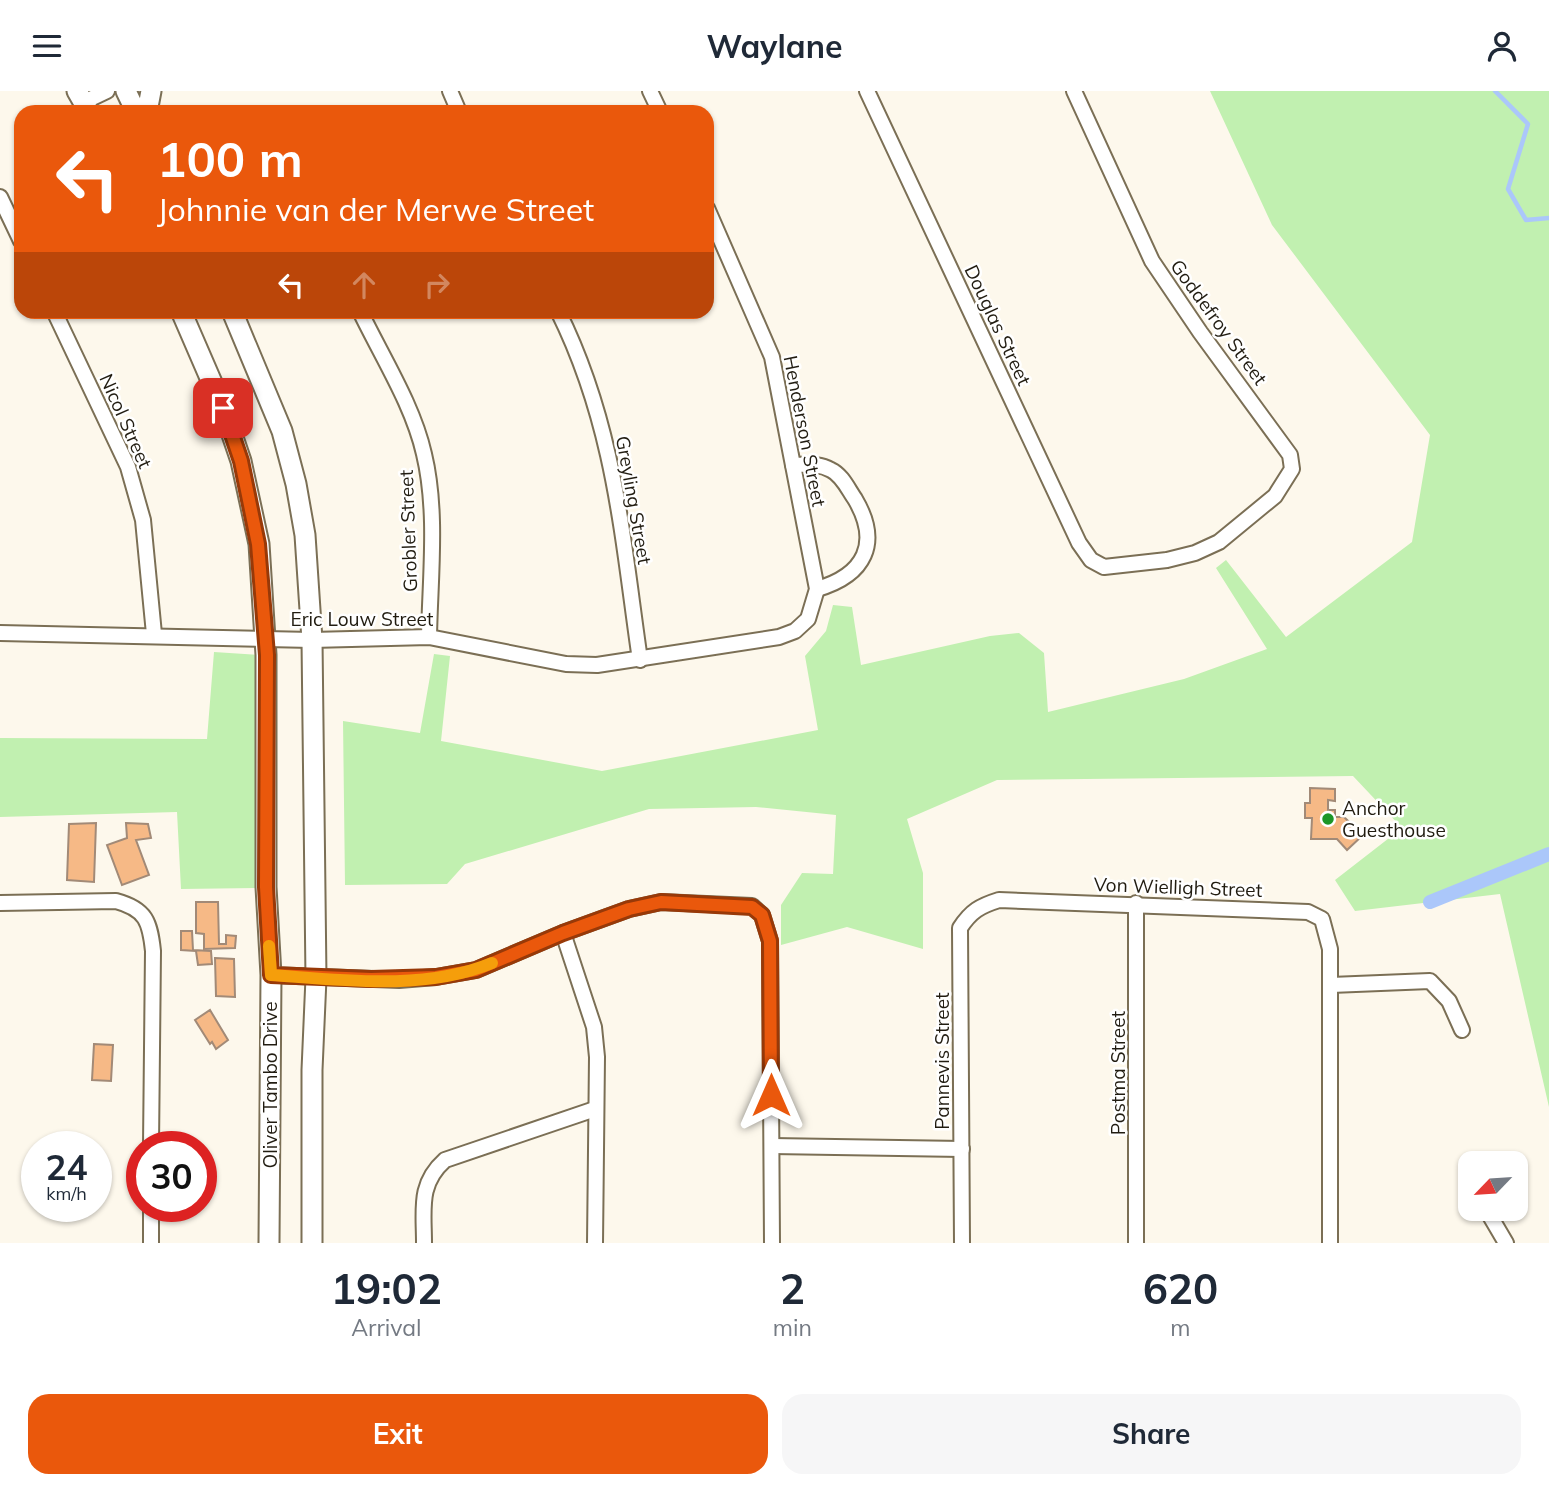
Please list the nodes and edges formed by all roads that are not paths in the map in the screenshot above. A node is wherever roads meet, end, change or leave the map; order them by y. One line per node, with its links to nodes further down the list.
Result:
1 (107, 91): 4 (street)
2 (867, 91): 13 (street, Douglas Street)
3 (1074, 91): 13 (street, Goddefroy Street)
4 (83, 102)
5 (0, 197): 7 (street)
6 (714, 224): 14 (street, Henderson Street)
7 (14, 226)
8 (58, 319): 17 (street, Nicol Street)
9 (184, 319): 19 (street, Oliver Tambo Drive)
10 (235, 319): 20 (street)
11 (364, 319): 18 (street, Grobler Street)
12 (561, 319): 21 (street, Greyling Street)
13 (1290, 455)
14 (793, 465): 15 (street, Henderson Street); 15 (street)
15 (817, 589): 21 (street, Eric Louw Street)
16 (0, 633): 17 (street, Eric Louw Street)
17 (153, 634): 19 (street, Eric Louw Street)
18 (429, 637): 20 (street, Eric Louw Street); 21 (street, Eric Louw Street)
19 (266, 638): 20 (street, Eric Louw Street); 26 (street, Oliver Tambo Drive)
20 (312, 640): 27 (street)
21 (640, 660)
22 (999, 900): 24 (street, Von Wielligh Street); 33 (street, Pannevis Street)
23 (0, 903): 31 (street)
24 (1136, 903): 28 (street, Von Wielligh Street); 43 (street, Postma Street)
25 (563, 933): 27 (street); 30 (street); 32 (street)
26 (271, 975): 27 (street); 37 (street, Oliver Tambo Drive)
27 (316, 978): 38 (street)
28 (1331, 985): 29 (street); 44 (street)
29 (1462, 1030)
30 (595, 1109): 39 (street); 40 (street)
31 (151, 1131)
32 (772, 1146): 33 (street); 41 (street)
33 (961, 1149): 42 (street, Pannevis Street)
34 (1493, 1221): 45 (street)
35 (151, 1222): 36 (street)
36 (151, 1243)
37 (269, 1243)
38 (312, 1243)
39 (424, 1243)
40 (595, 1243)
41 (772, 1243)
42 (962, 1243)
43 (1136, 1243)
44 (1330, 1243)
45 (1506, 1243)

